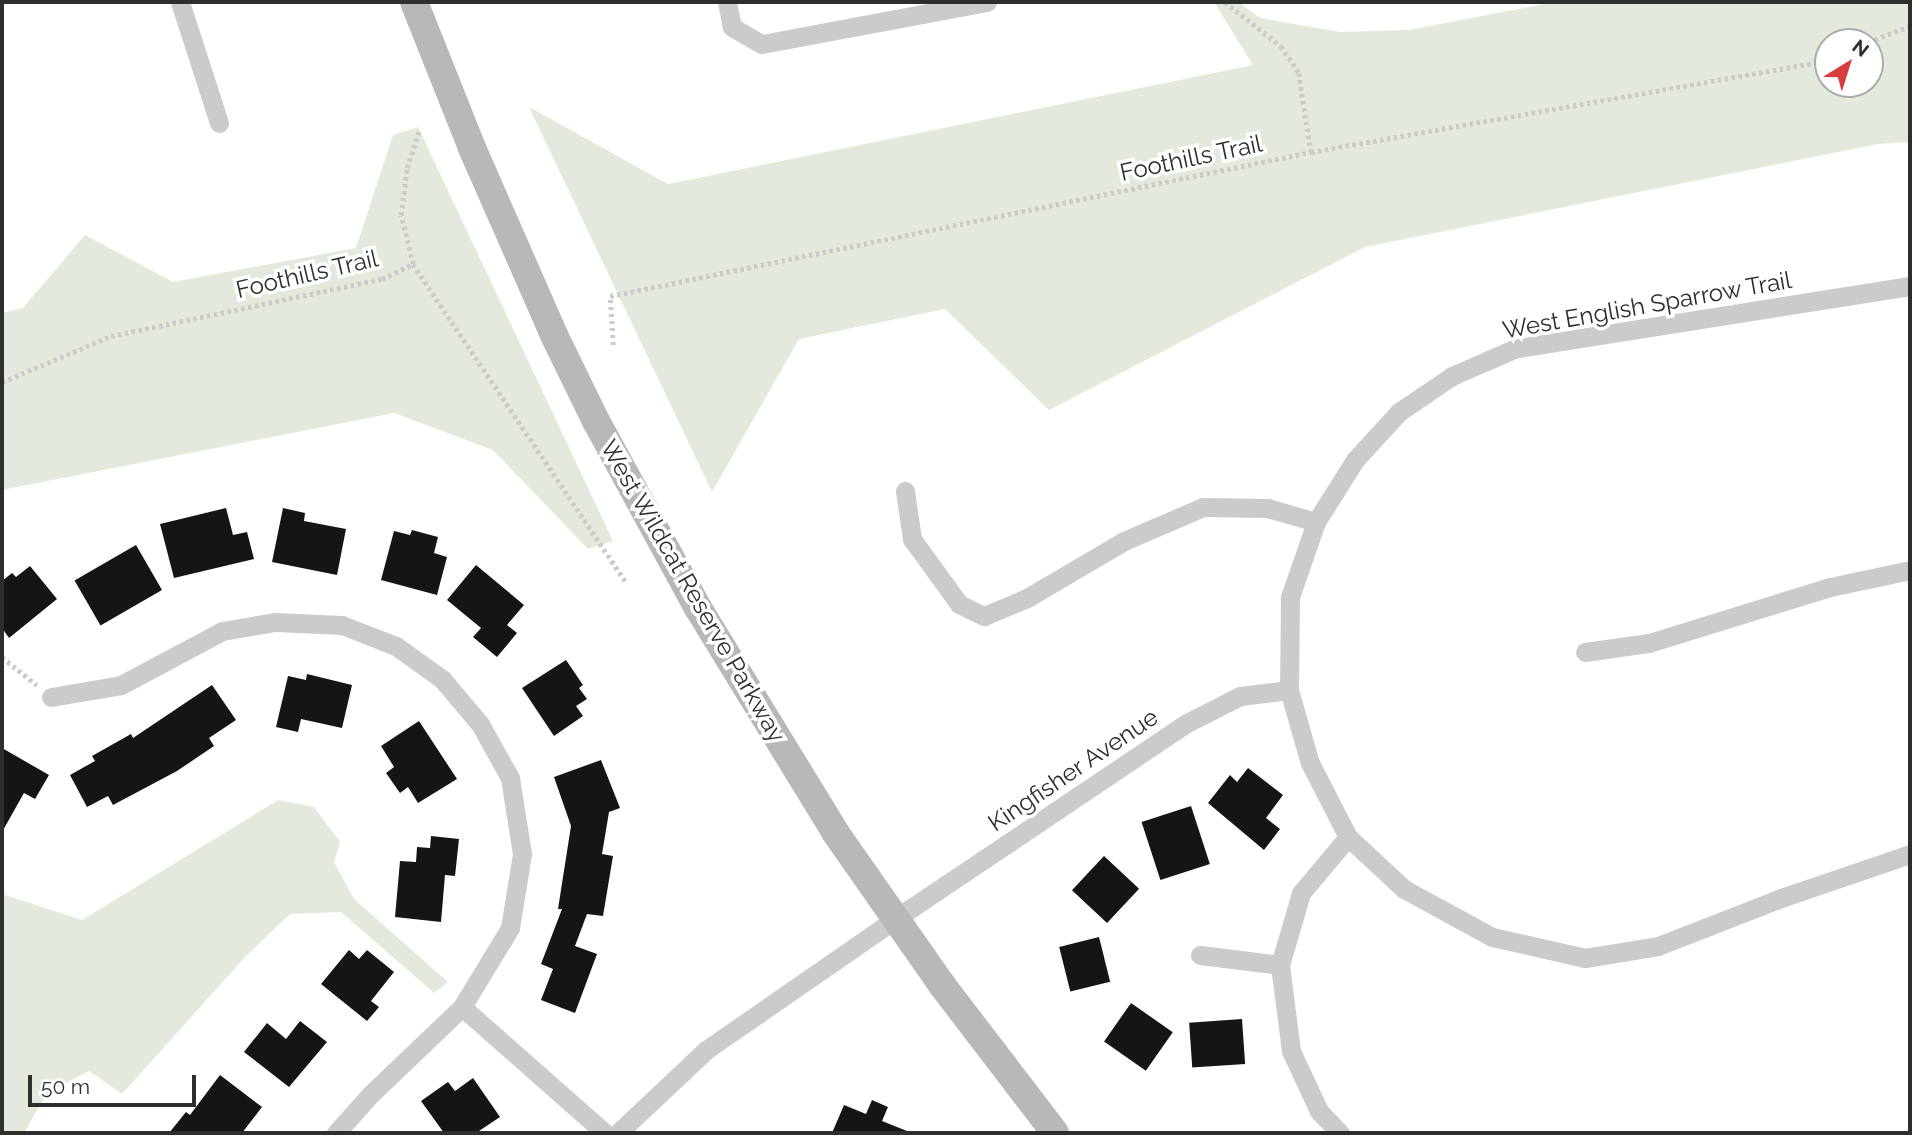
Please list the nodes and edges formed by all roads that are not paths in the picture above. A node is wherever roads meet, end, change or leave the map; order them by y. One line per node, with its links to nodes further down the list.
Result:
1 (180, 2): 5 (street)
2 (414, 2): 15 (main road, West Wildcat Reserve Parkway)
3 (727, 2): 4 (street)
4 (987, 2)
5 (219, 123)
6 (1910, 286): 8 (street, West English Sparrow Trail)
7 (905, 491): 8 (street)
8 (1316, 522): 11 (street, West English Sparrow Trail)
9 (1910, 570): 10 (street)
10 (1585, 652)
11 (1289, 690): 13 (street, West English Sparrow Trail); 15 (street, Kingfisher Avenue)
12 (51, 697): 18 (street)
13 (1348, 837): 14 (street, West English Sparrow Trail); 17 (street)
14 (1910, 854)
15 (895, 919): 21 (street, Kingfisher Avenue); 22 (main road, West Wildcat Reserve Parkway)
16 (1200, 955): 17 (street)
17 (1280, 965): 23 (street)
18 (462, 1007): 19 (street); 20 (street)
19 (336, 1133)
20 (605, 1133)
21 (618, 1133)
22 (1055, 1133)
23 (1340, 1133)

